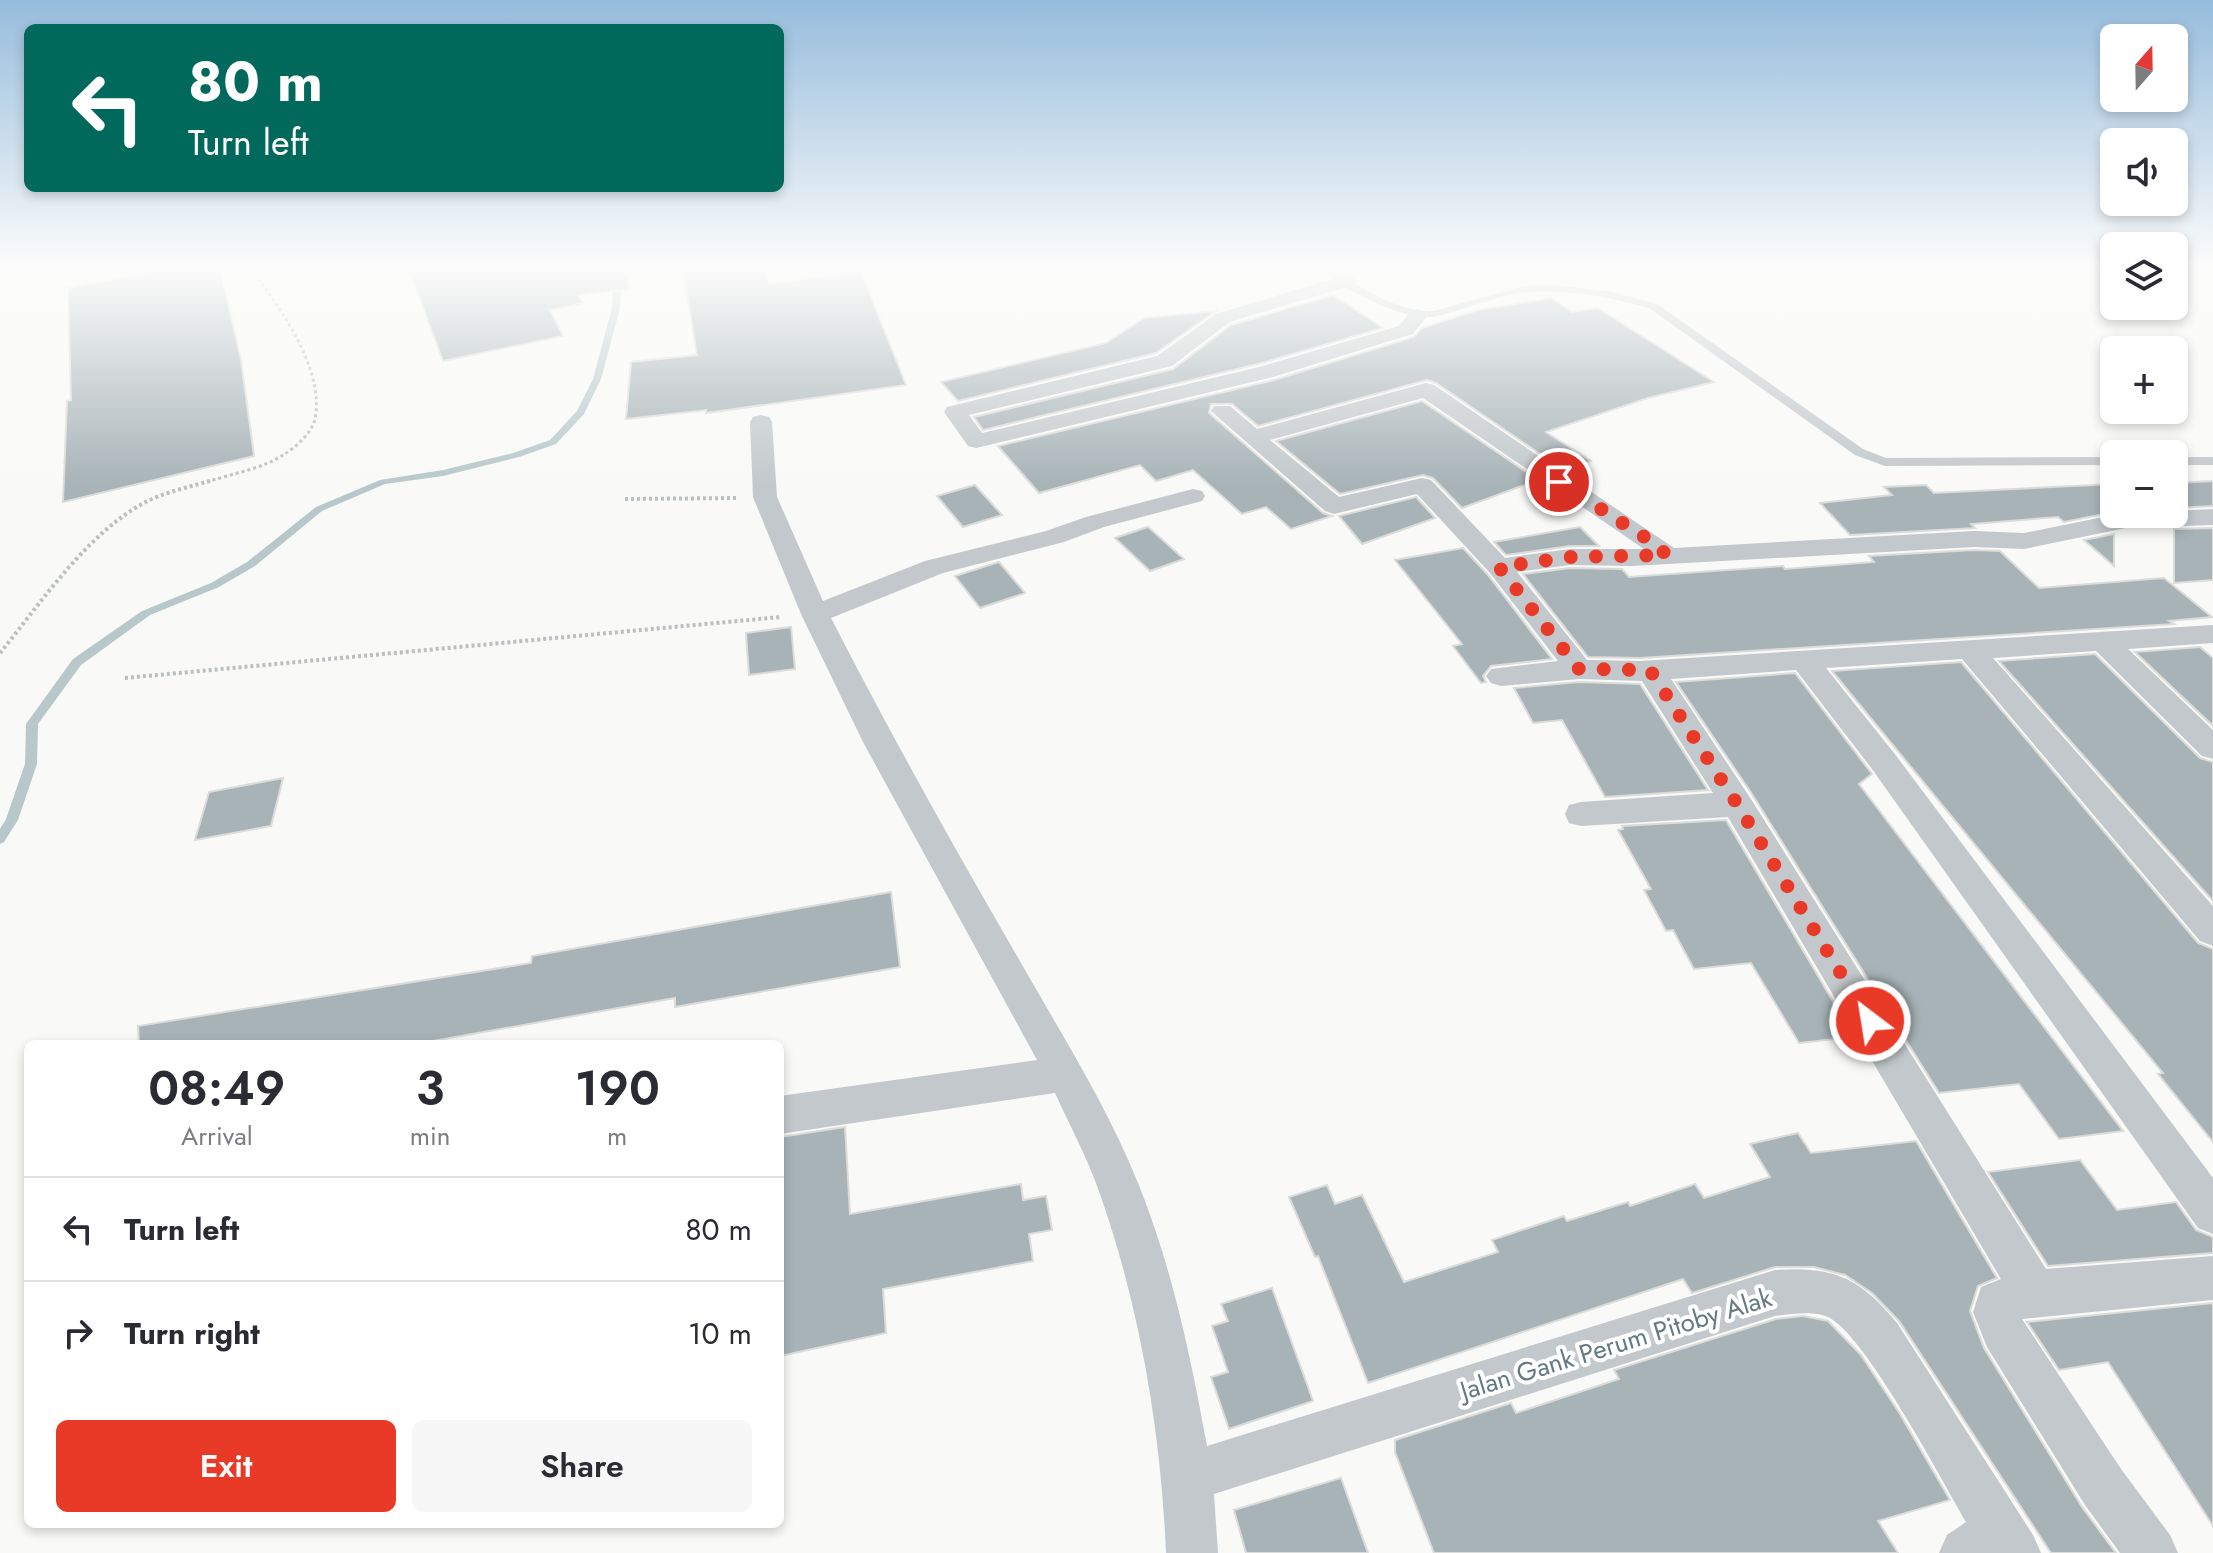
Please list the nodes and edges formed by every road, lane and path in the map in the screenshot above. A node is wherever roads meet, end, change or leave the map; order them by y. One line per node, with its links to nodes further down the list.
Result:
1 (297, 341): 23 (path)
2 (1191, 341): 5 (street)
3 (1364, 341): 6 (street)
4 (1706, 341): 10 (lane)
5 (1173, 355): 6 (street); 6 (street)
6 (1203, 386)
7 (1222, 411): 9 (street)
8 (761, 422): 14 (street)
9 (1254, 437): 17 (street); 18 (street)
10 (2100, 461)
11 (2188, 461): 12 (lane)
12 (2213, 461)
13 (1193, 496): 19 (street)
14 (765, 497): 15 (path); 19 (street)
15 (625, 499)
16 (2213, 517): 17 (street)
17 (1667, 555): 18 (street)
18 (1499, 567): 25 (street)
19 (815, 614): 28 (path); 33 (street)
20 (2213, 634): 21 (street)
21 (2097, 641): 22 (street); 29 (street)
22 (1970, 650): 24 (street); 32 (street)
23 (0, 653)
24 (1804, 661): 26 (street); 35 (street)
25 (1579, 669): 26 (street); 27 (street)
26 (1650, 670): 30 (street)
27 (1501, 676)
28 (125, 678)
29 (2213, 748)
30 (1737, 804): 31 (street); 37 (street)
31 (1581, 814)
32 (2213, 931)
33 (1066, 1074): 34 (street); 38 (street)
34 (784, 1114)
35 (2213, 1213)
36 (2213, 1278): 37 (street)
37 (2035, 1293): 41 (street)
38 (1188, 1477): 39 (street, Jalan Gank Perum Pitoby Alak); 40 (street)
39 (1993, 1545)
40 (1192, 1553)
41 (2152, 1553)

